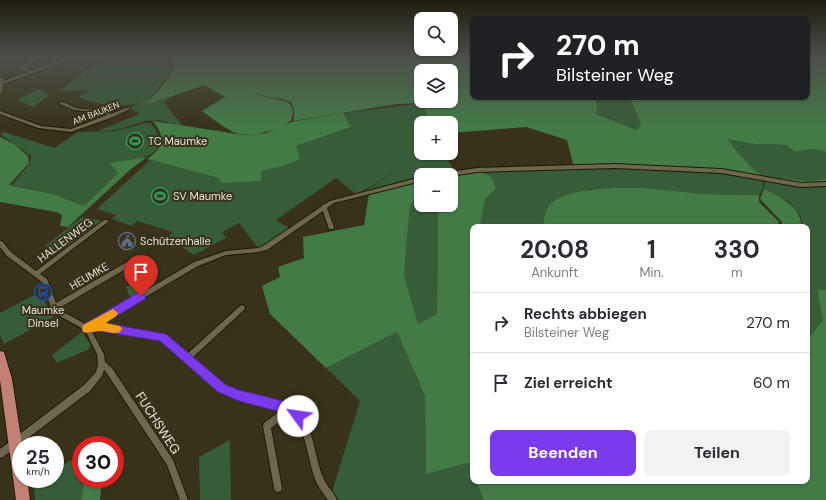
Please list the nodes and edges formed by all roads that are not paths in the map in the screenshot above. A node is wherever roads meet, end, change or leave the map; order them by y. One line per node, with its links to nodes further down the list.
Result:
1 (11, 80): 2 (street)
2 (1, 84): 3 (street)
3 (0, 93)
4 (62, 103): 7 (street)
5 (128, 108): 7 (street, AM BAUKEN)
6 (0, 112): 7 (street, AM BAUKEN)
7 (111, 116)
8 (458, 173): 10 (street)
9 (414, 181): 11 (street)
10 (826, 184)
11 (324, 206): 13 (street); 19 (street)
12 (106, 221): 16 (street, HALLENWEG)
13 (331, 227)
14 (0, 243): 16 (street)
15 (134, 261): 17 (street, HEUMKE)
16 (36, 274): 17 (street)
17 (54, 308): 19 (street)
18 (242, 308): 21 (street)
19 (87, 328): 21 (street); 22 (street)
20 (0, 356): 24 (main road)
21 (188, 358): 23 (street)
22 (102, 364): 25 (street); 31 (street, FUCHSWEG)
23 (287, 408): 29 (street); 32 (street)
24 (14, 436)
25 (22, 436)
26 (12, 444): 27 (street)
27 (0, 454)
28 (22, 488): 30 (main road)
29 (278, 488)
30 (24, 500)
31 (184, 500)
32 (333, 500)

